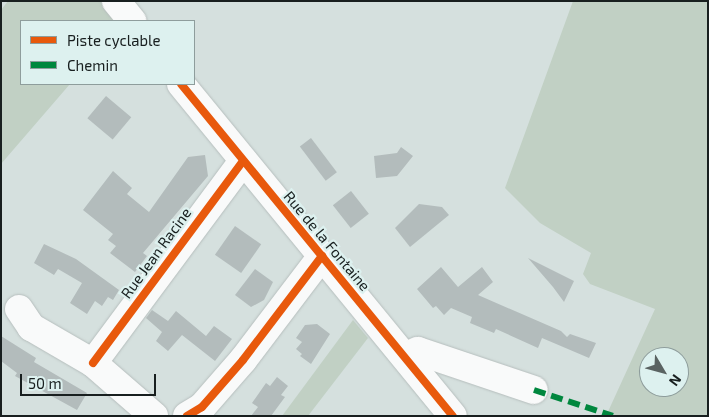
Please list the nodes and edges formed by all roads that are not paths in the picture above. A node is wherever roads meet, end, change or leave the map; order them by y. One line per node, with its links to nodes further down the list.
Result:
1 (116, 1): 2 (street)
2 (131, 20)
3 (183, 85): 4 (street, Rue de la Fontaine)
4 (243, 161): 5 (street, Rue de la Fontaine); 8 (street, Rue Jean Racine)
5 (322, 256): 7 (street, Rue de la Fontaine); 11 (street)
6 (19, 309): 8 (street)
7 (406, 356): 9 (street); 12 (street, Rue de la Fontaine)
8 (92, 363): 10 (street)
9 (534, 390)
10 (154, 416)
11 (187, 416)
12 (453, 416)

